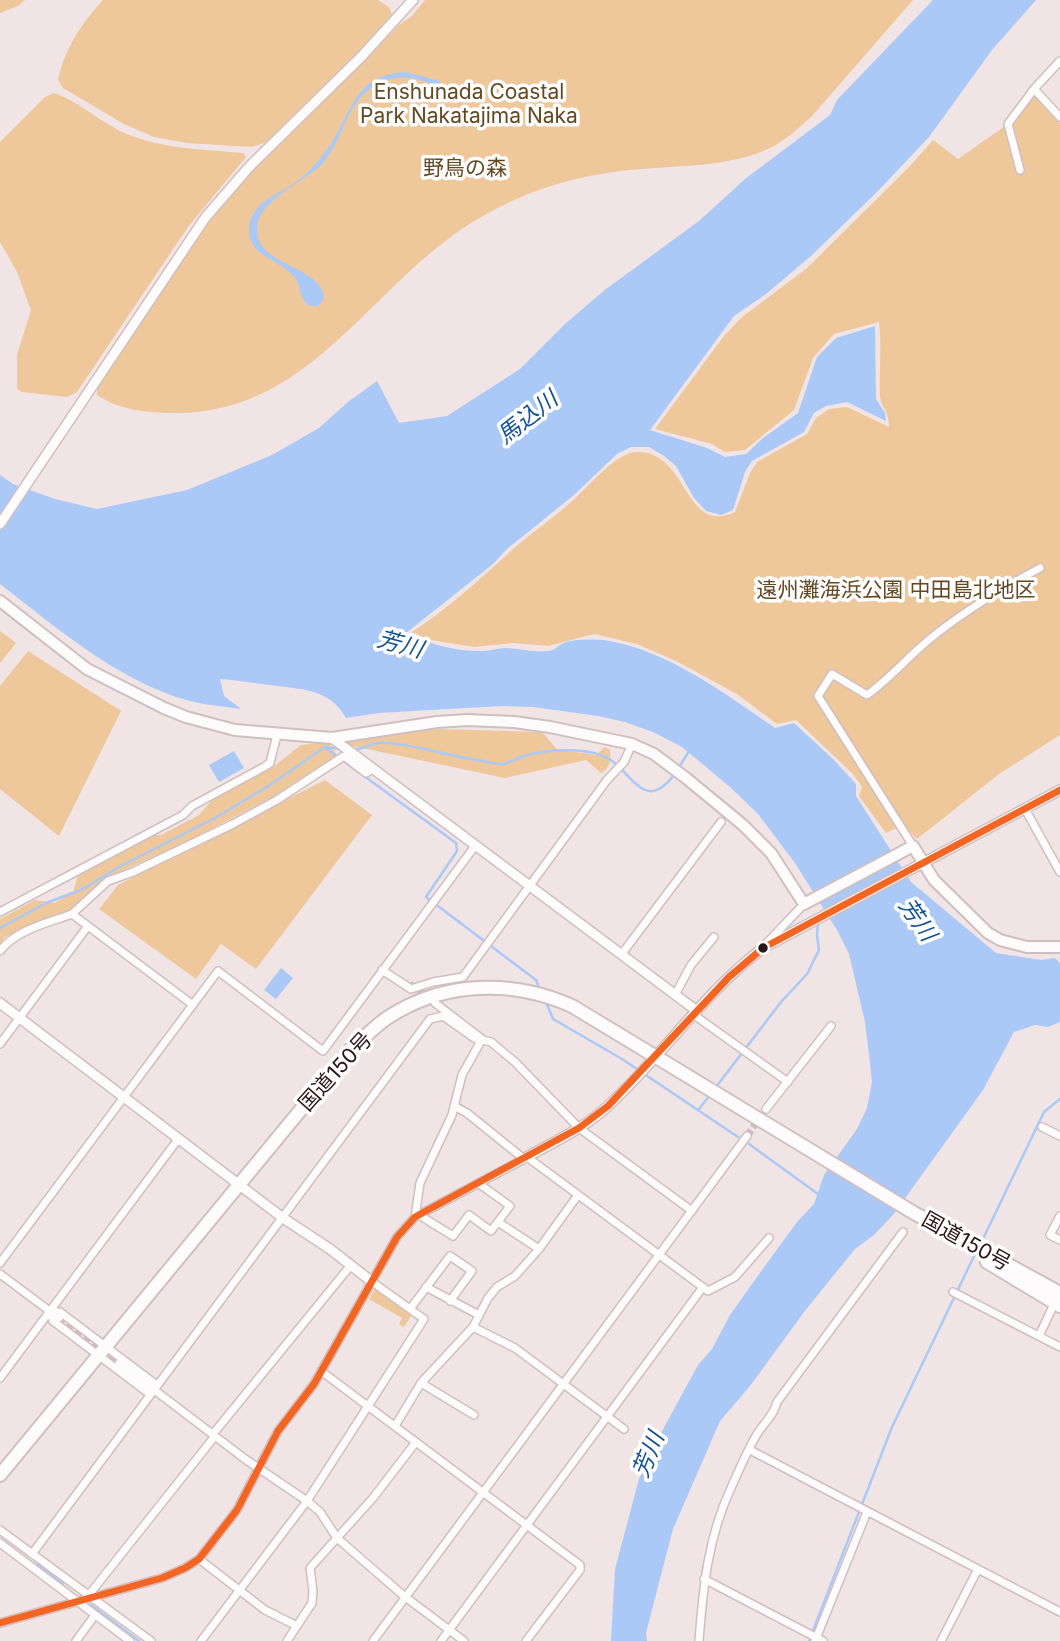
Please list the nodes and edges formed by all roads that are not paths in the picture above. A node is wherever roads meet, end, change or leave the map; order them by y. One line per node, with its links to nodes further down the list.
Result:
1 (413, 0): 6 (street)
2 (1060, 61): 3 (street)
3 (1034, 89): 4 (street); 5 (street)
4 (1060, 117)
5 (1020, 170)
6 (0, 524)
7 (1040, 568): 17 (street)
8 (0, 601): 9 (main road)
9 (277, 736): 10 (main road); 22 (street)
10 (332, 738): 11 (main road); 12 (street)
11 (632, 744): 20 (street); 21 (main road)
12 (373, 769): 16 (street); 23 (street)
13 (1060, 790): 14 (street)
14 (1025, 809): 18 (street); 19 (street)
15 (721, 822): 29 (street)
16 (475, 846): 20 (street); 30 (street)
17 (913, 846): 18 (main road); 21 (main road)
18 (921, 863): 26 (main road); 27 (street)
19 (1060, 872)
20 (529, 886): 29 (street); 30 (street)
21 (804, 904): 27 (street)
22 (0, 912)
23 (72, 914): 24 (street); 28 (street)
24 (88, 926): 35 (street); 37 (street)
25 (714, 937): 32 (street)
26 (1060, 947)
27 (763, 948): 36 (street)
28 (0, 951)
29 (621, 955): 32 (street)
30 (383, 968): 31 (street); 35 (street)
31 (410, 984)
32 (675, 995): 36 (street)
33 (0, 1003): 37 (street)
34 (435, 1003): 39 (street)
35 (193, 1005): 43 (street)
36 (696, 1013): 41 (street); 42 (street)
37 (19, 1018): 40 (street); 43 (street)
38 (831, 1026): 42 (street)
39 (482, 1039): 44 (street); 47 (street); 58 (street)
40 (0, 1044)
41 (656, 1057): 47 (street); 53 (highway, 国道150号); 72 (highway, 国道150号)
42 (788, 1082): 45 (street)
43 (124, 1096): 50 (street); 65 (street)
44 (454, 1106): 51 (street); 56 (street)
45 (766, 1109)
46 (1042, 1127): 49 (street)
47 (579, 1128): 51 (street); 55 (street)
48 (747, 1136): 55 (street)
49 (1060, 1136)
50 (179, 1138): 53 (street); 75 (street)
51 (526, 1158): 52 (street); 54 (street)
52 (478, 1182): 56 (street); 59 (street)
53 (241, 1185): 58 (street); 81 (highway, 国道150号)
54 (578, 1195): 63 (street); 64 (street)
55 (692, 1211): 64 (street)
56 (417, 1216): 59 (street); 68 (street)
57 (1060, 1216): 62 (street)
58 (283, 1218): 66 (street); 87 (street)
59 (498, 1222): 63 (street)
60 (903, 1232): 95 (street)
61 (769, 1238): 70 (street)
62 (1060, 1240)
63 (539, 1249): 76 (street)
64 (659, 1255): 70 (street); 86 (street)
65 (0, 1263)
66 (351, 1265): 68 (street); 93 (street)
67 (0, 1274): 75 (street)
68 (371, 1281): 74 (street); 83 (street)
69 (426, 1287): 73 (street); 73 (street); 74 (street)
70 (703, 1287): 90 (street)
71 (957, 1294): 79 (street)
72 (1059, 1299): 79 (street)
73 (450, 1301): 76 (street)
74 (410, 1309): 88 (street)
75 (50, 1311): 77 (street); 81 (street); 81 (street); 84 (street)
76 (479, 1315): 78 (street)
77 (59, 1318)
78 (473, 1327): 85 (street); 86 (street)
79 (1039, 1336): 80 (street)
80 (1060, 1347)
81 (102, 1351): 87 (street); 87 (street); 97 (highway, 国道150号)
82 (119, 1363): 87 (street)
83 (321, 1371): 88 (street); 96 (street)
84 (0, 1378)
85 (421, 1382): 89 (street); 91 (street)
86 (564, 1383): 90 (street); 98 (street)
87 (154, 1390): 93 (street); 105 (street)
88 (369, 1407): 91 (street); 99 (street)
89 (474, 1415)
90 (608, 1416): 92 (street); 101 (street)
91 (395, 1426): 94 (street)
92 (624, 1429)
93 (214, 1435): 96 (street); 111 (street)
94 (416, 1442): 98 (street); 103 (street)
95 (750, 1450): 100 (street); 108 (street)
96 (258, 1466): 99 (street); 106 (street)
97 (0, 1475)
98 (483, 1492): 101 (street); 110 (street)
99 (307, 1501): 103 (street); 109 (street)
100 (866, 1511): 107 (street); 119 (street)
101 (527, 1525): 117 (street); 128 (street)
102 (0, 1530): 105 (street)
103 (337, 1538): 110 (street); 116 (street)
104 (0, 1543): 112 (street)
105 (32, 1554): 111 (street)
106 (199, 1559): 109 (street); 111 (street)
107 (978, 1569): 113 (street); 130 (street)
108 (704, 1579): 119 (street); 129 (street)
109 (240, 1589): 116 (street); 123 (street)
110 (404, 1596): 117 (street); 125 (street)
111 (89, 1597): 112 (street); 122 (street)
112 (78, 1601): 114 (street); 115 (street)
113 (1060, 1612)
114 (96, 1615): 120 (street); 121 (street)
115 (4, 1622): 118 (street)
116 (297, 1626): 124 (street)
117 (450, 1630): 126 (street); 127 (street)
118 (0, 1631)
119 (817, 1639)
120 (76, 1641)
121 (130, 1641)
122 (151, 1641)
123 (201, 1641)
124 (287, 1641)
125 (373, 1641)
126 (441, 1641)
127 (464, 1641)
128 (526, 1641)
129 (699, 1641)
130 (941, 1641)

